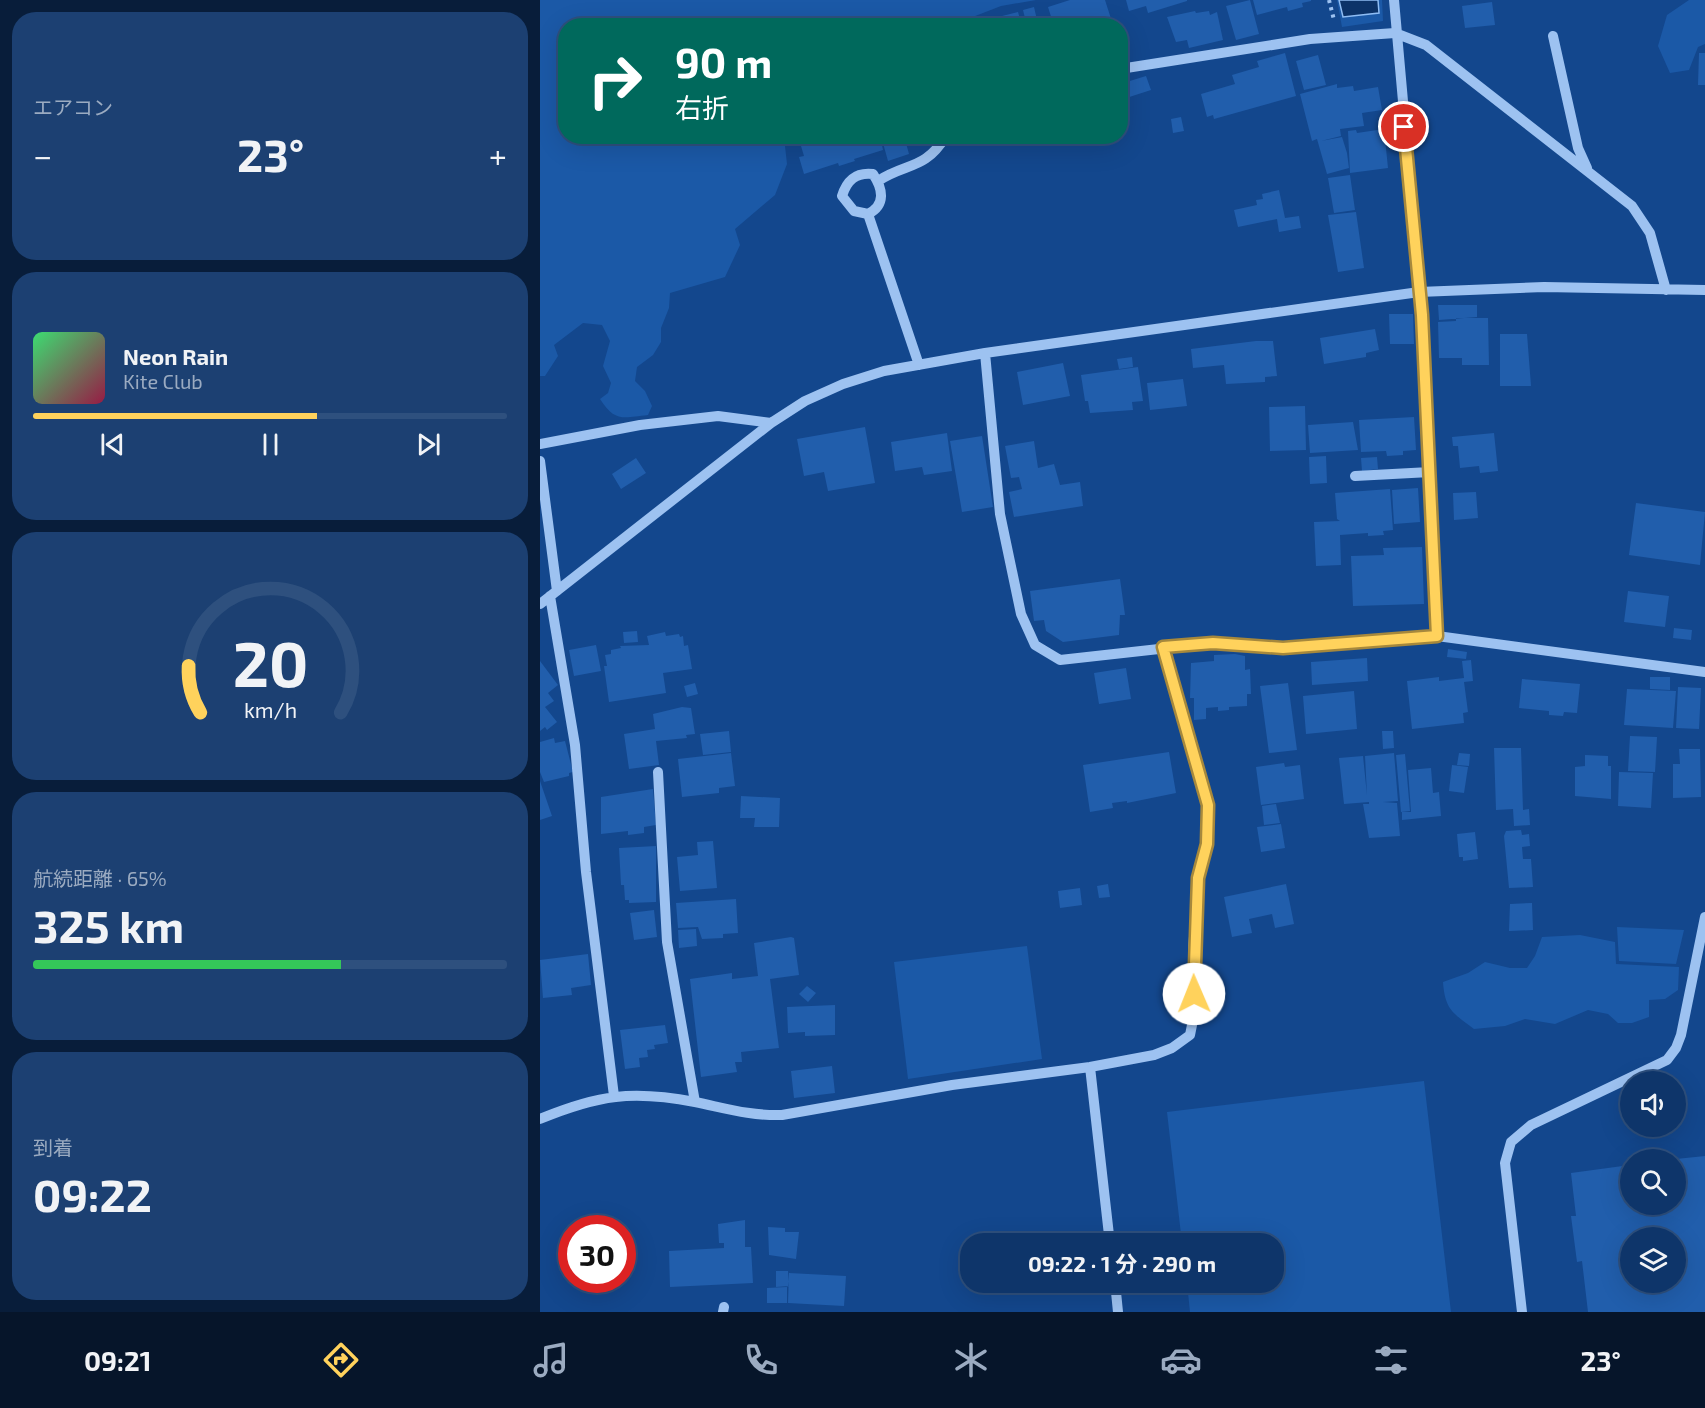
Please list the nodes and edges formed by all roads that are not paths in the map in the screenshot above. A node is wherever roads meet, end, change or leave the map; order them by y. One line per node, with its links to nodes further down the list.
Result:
1 (1394, 0): 2 (street)
2 (1395, 33): 4 (street); 6 (street); 11 (street)
3 (1553, 36): 6 (street)
4 (1128, 68)
5 (938, 144): 7 (street)
6 (1588, 171): 9 (street)
7 (878, 181): 8 (street); 8 (street)
8 (868, 214): 13 (street)
9 (1666, 290): 10 (street); 11 (street)
10 (1705, 290)
11 (1419, 292): 12 (street); 17 (street)
12 (985, 353): 13 (street); 22 (street)
13 (919, 365): 14 (street)
14 (771, 423): 15 (street); 19 (street)
15 (540, 444)
16 (540, 461): 19 (street)
17 (1430, 472): 18 (street); 21 (street)
18 (1355, 476)
19 (554, 593): 20 (street); 27 (street)
20 (540, 604)
21 (1437, 636): 22 (street); 23 (street)
22 (1163, 647): 26 (street)
23 (1705, 672)
24 (658, 772): 28 (street)
25 (1705, 917): 33 (street)
26 (1090, 1067): 28 (street); 30 (street)
27 (614, 1096): 28 (street); 29 (street)
28 (695, 1102)
29 (540, 1119)
30 (1109, 1233)
31 (1116, 1293): 32 (street)
32 (1118, 1312)
33 (1522, 1312)

